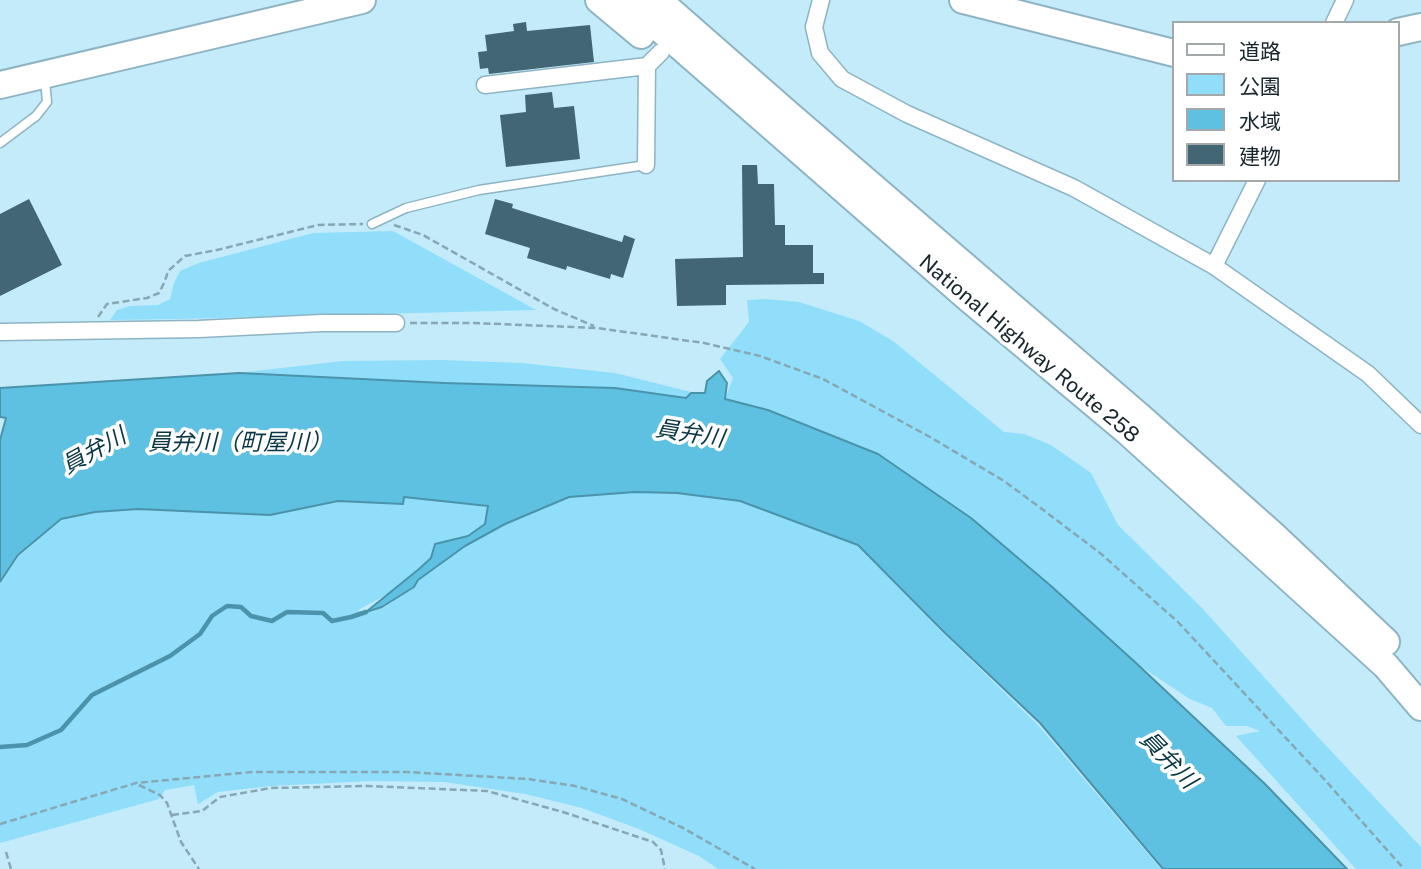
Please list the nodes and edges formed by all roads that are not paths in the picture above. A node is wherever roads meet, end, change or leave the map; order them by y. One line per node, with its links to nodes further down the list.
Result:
1 (362, 0): 14 (main road)
2 (599, 0): 13 (main road)
3 (628, 0): 22 (main road, National Highway Route 258)
4 (658, 0): 25 (main road, National Highway Route 258)
5 (684, 0): 25 (main road)
6 (821, 0): 21 (street)
7 (963, 0): 12 (main road)
8 (1345, 0): 9 (street)
9 (1335, 21)
10 (1421, 27): 11 (main road)
11 (1400, 32)
12 (1172, 52)
13 (654, 59): 15 (street); 18 (street); 22 (main road)
14 (44, 76): 16 (main road); 17 (lane)
15 (485, 85)
16 (0, 86)
17 (0, 142)
18 (646, 165): 20 (lane)
19 (1255, 182): 21 (street)
20 (372, 224)
21 (1214, 265): 26 (street)
22 (968, 298): 28 (main road, National Highway Route 258)
23 (396, 323): 24 (street)
24 (0, 332)
25 (1048, 338): 27 (main road, National Highway Route 258)
26 (1421, 425)
27 (1421, 679)
28 (1421, 707)

